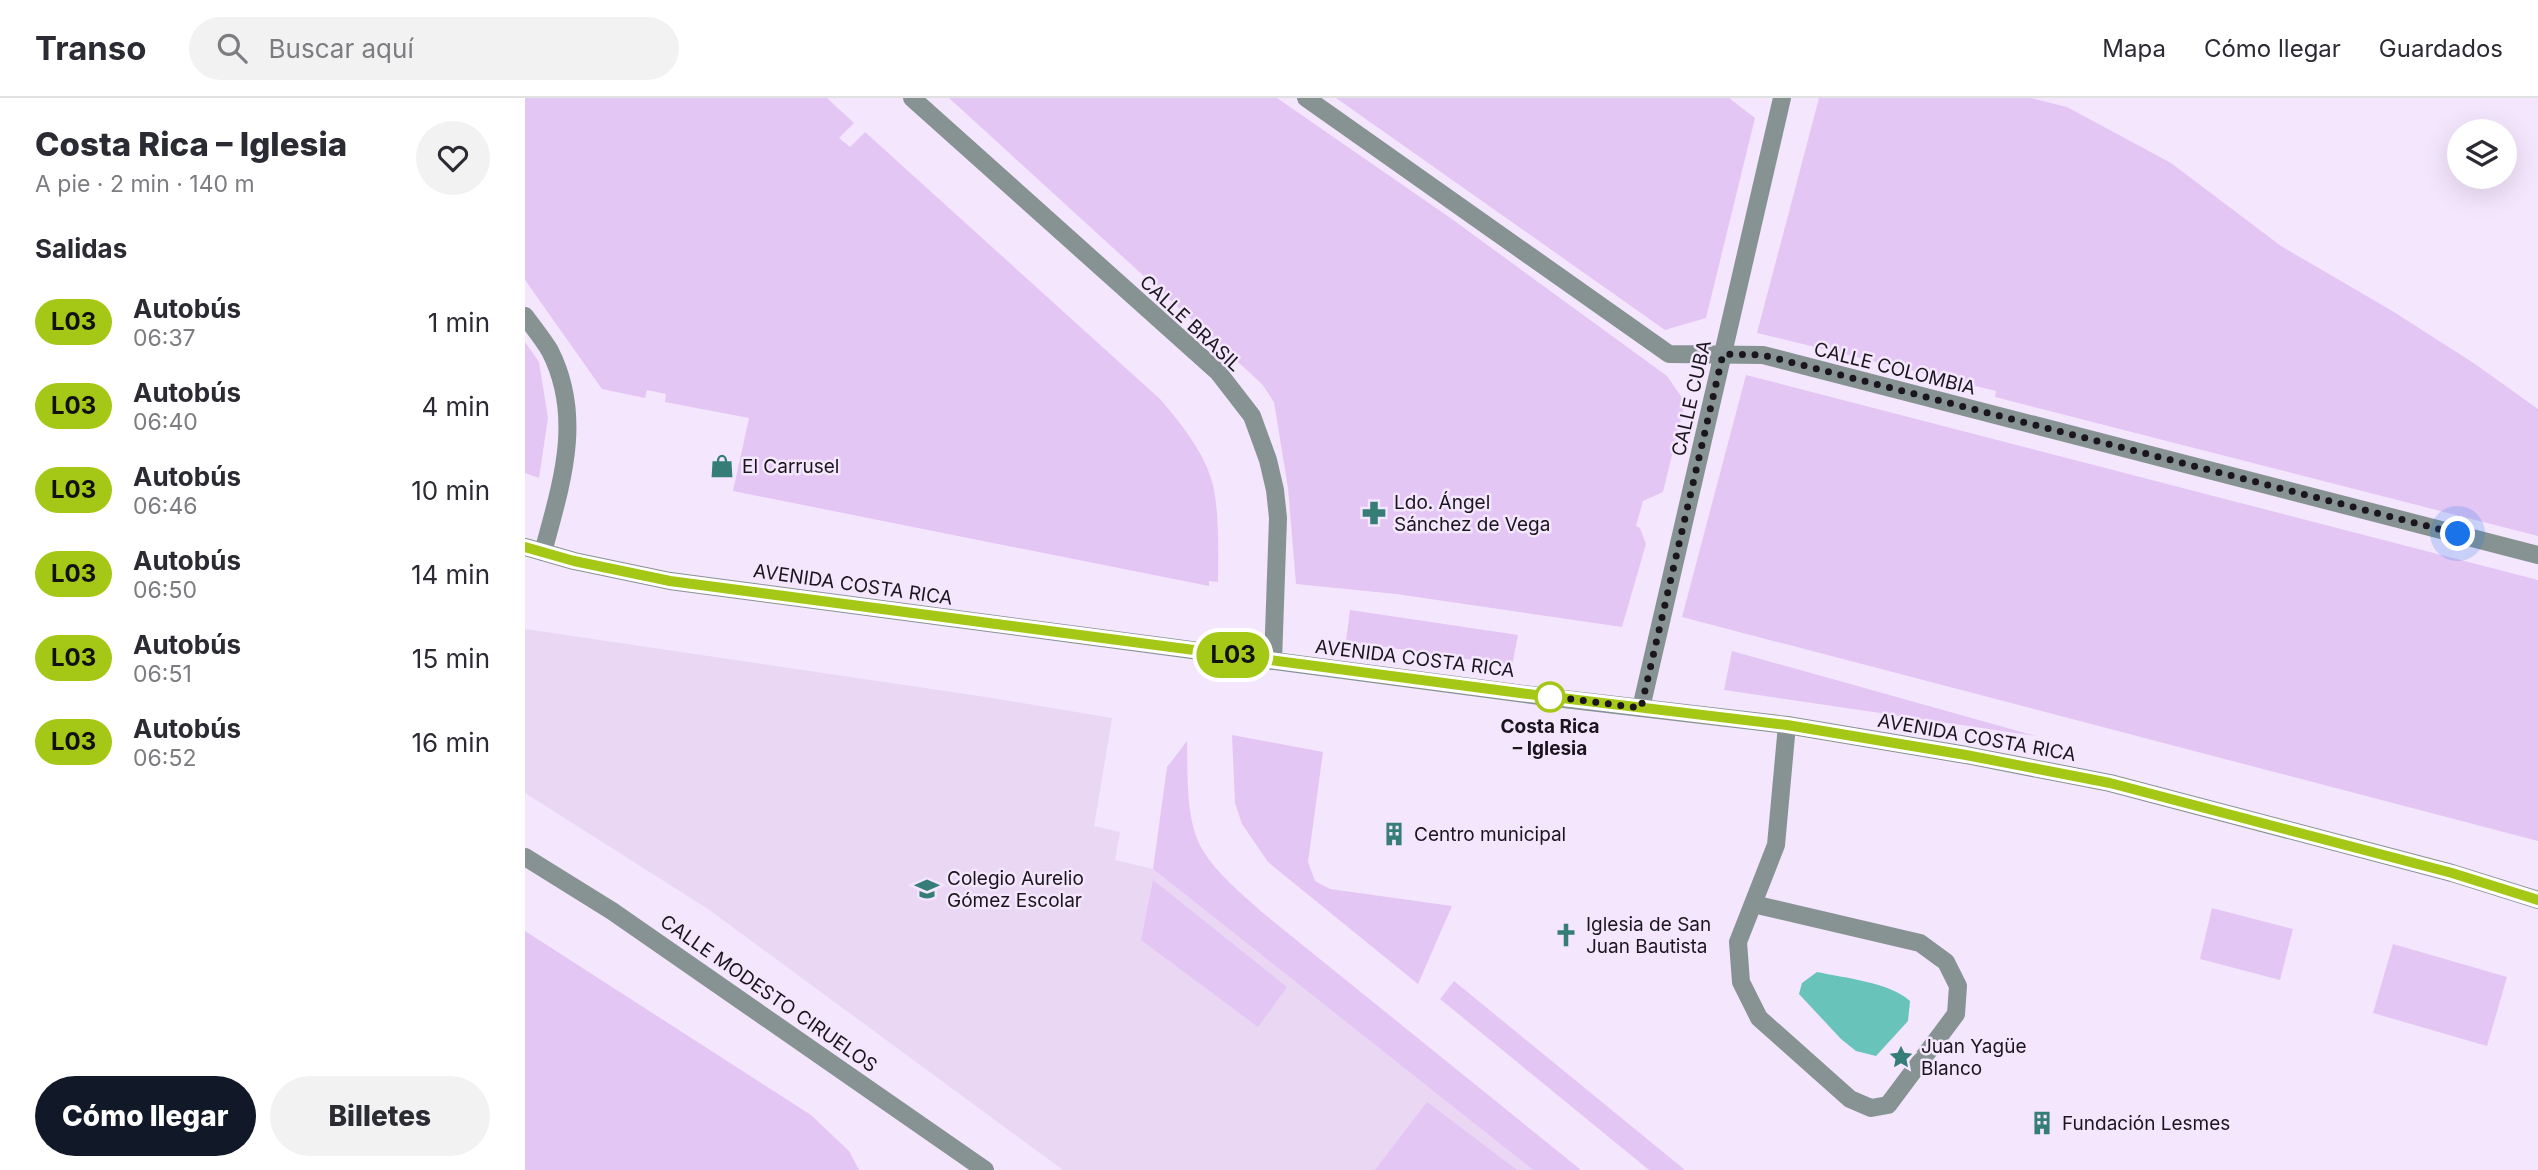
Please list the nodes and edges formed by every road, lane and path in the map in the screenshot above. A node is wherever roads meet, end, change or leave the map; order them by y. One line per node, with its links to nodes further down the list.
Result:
1 (912, 98): 9 (street, CALLE BRASIL)
2 (1306, 98): 5 (street, CALLE COLOMBIA)
3 (1781, 98): 5 (street, CALLE CUBA)
4 (525, 316): 7 (street)
5 (1723, 354): 8 (street, CALLE COLOMBIA); 10 (street, CALLE CUBA)
6 (525, 547): 7 (street, AVENIDA COSTA RICA)
7 (543, 552): 9 (street, AVENIDA COSTA RICA)
8 (2538, 555)
9 (1273, 661): 10 (street, AVENIDA COSTA RICA)
10 (1641, 708): 11 (street, AVENIDA COSTA RICA)
11 (1787, 725): 13 (street, AVENIDA COSTA RICA); 14 (street)
12 (525, 857): 15 (street, CALLE MODESTO CIRUELOS)
13 (2538, 900)
14 (1753, 904): 14 (street)
15 (959, 1163): 16 (street, CALLE MODESTO CIRUELOS)
16 (985, 1170)

